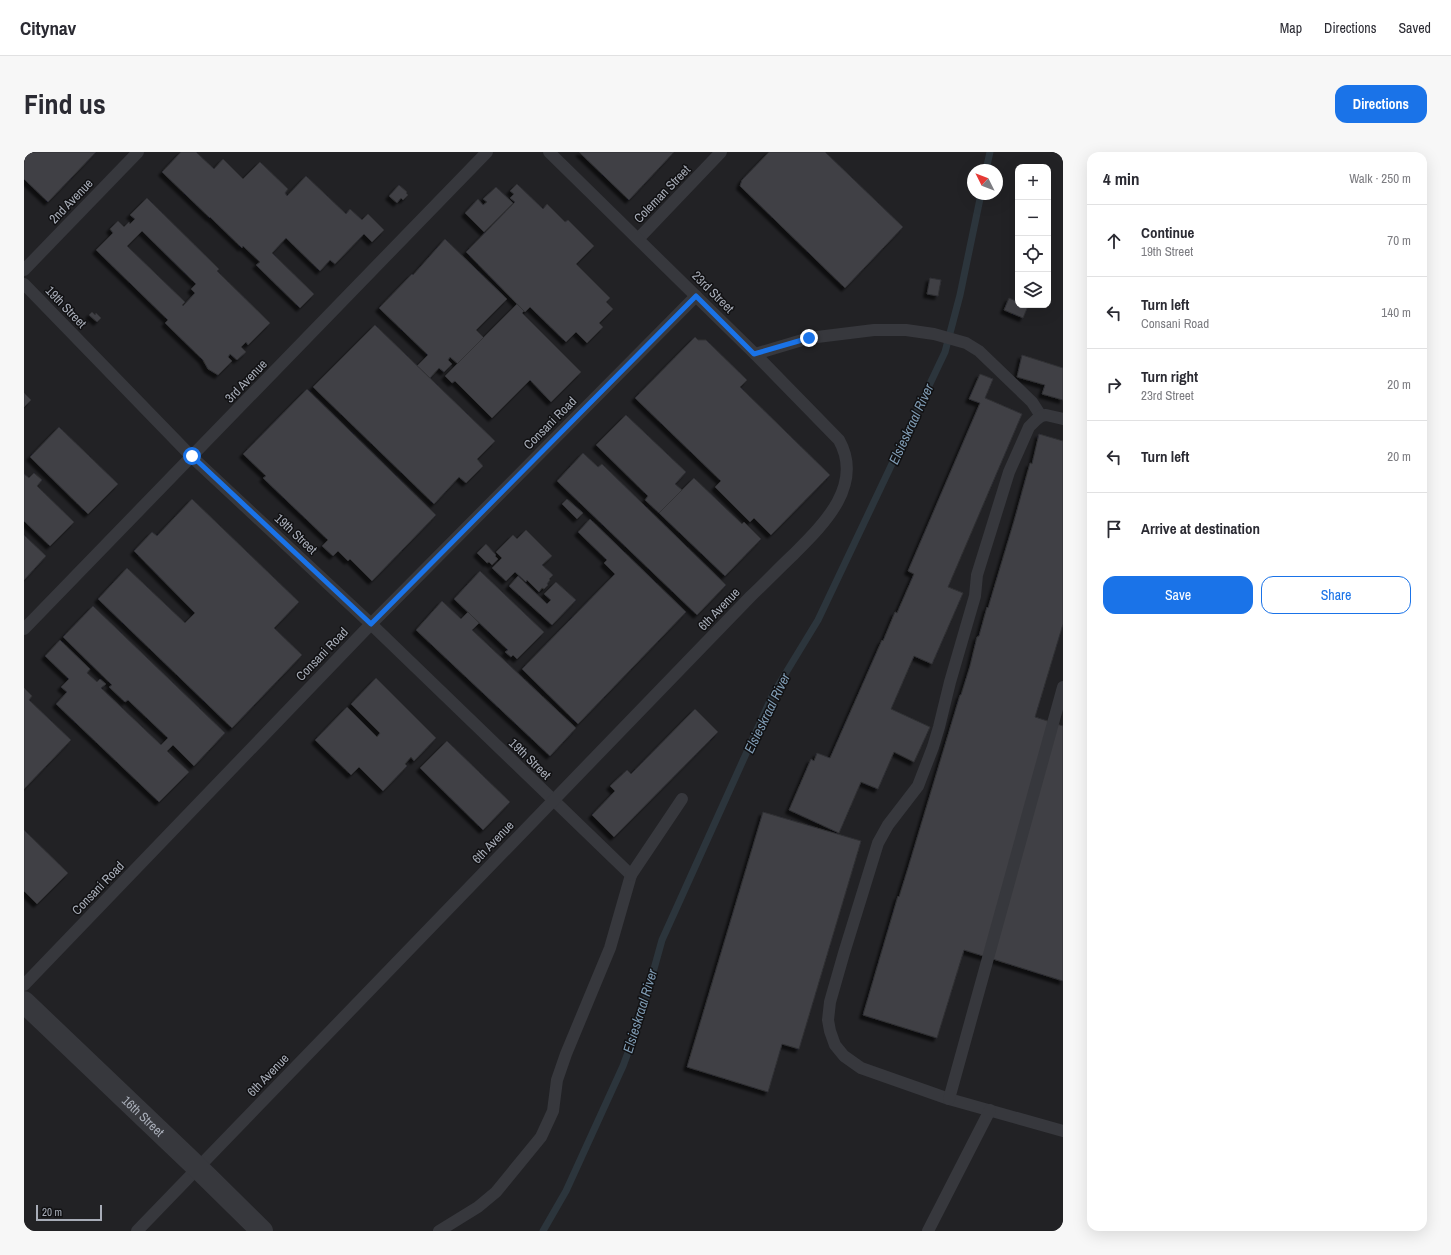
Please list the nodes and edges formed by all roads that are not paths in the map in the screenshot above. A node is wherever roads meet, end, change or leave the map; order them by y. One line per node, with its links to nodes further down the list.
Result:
1 (138, 152): 6 (lane, 2nd Avenue)
2 (487, 152): 12 (lane, 3rd Avenue)
3 (549, 152): 5 (lane, 23rd Street)
4 (721, 152): 5 (lane, Coleman Street)
5 (638, 238): 8 (lane, 23rd Street)
6 (24, 270)
7 (24, 284): 12 (lane, 19th Street)
8 (696, 296): 9 (lane, 23rd Street); 14 (lane, Consani Road)
9 (754, 354): 10 (lane); 13 (lane, 23rd Street)
10 (1041, 416): 11 (lane); 22 (lane)
11 (1063, 419)
12 (192, 456): 14 (lane, 19th Street); 15 (lane, 3rd Avenue)
13 (846, 460): 18 (lane, 6th Avenue)
14 (371, 624): 18 (lane, 19th Street); 20 (lane, Consani Road)
15 (24, 629)
16 (1063, 687): 22 (lane)
17 (682, 799): 19 (lane)
18 (553, 800): 19 (lane, 19th Street); 25 (lane, 6th Avenue)
19 (631, 875): 28 (lane)
20 (24, 985)
21 (24, 1002): 25 (street, 16th Street)
22 (949, 1099): 23 (lane)
23 (990, 1110): 24 (lane); 29 (lane)
24 (1063, 1131)
25 (198, 1168): 26 (lane, 6th Avenue); 27 (street, 16th Street)
26 (137, 1231)
27 (262, 1231)
28 (439, 1231)
29 (928, 1231)

